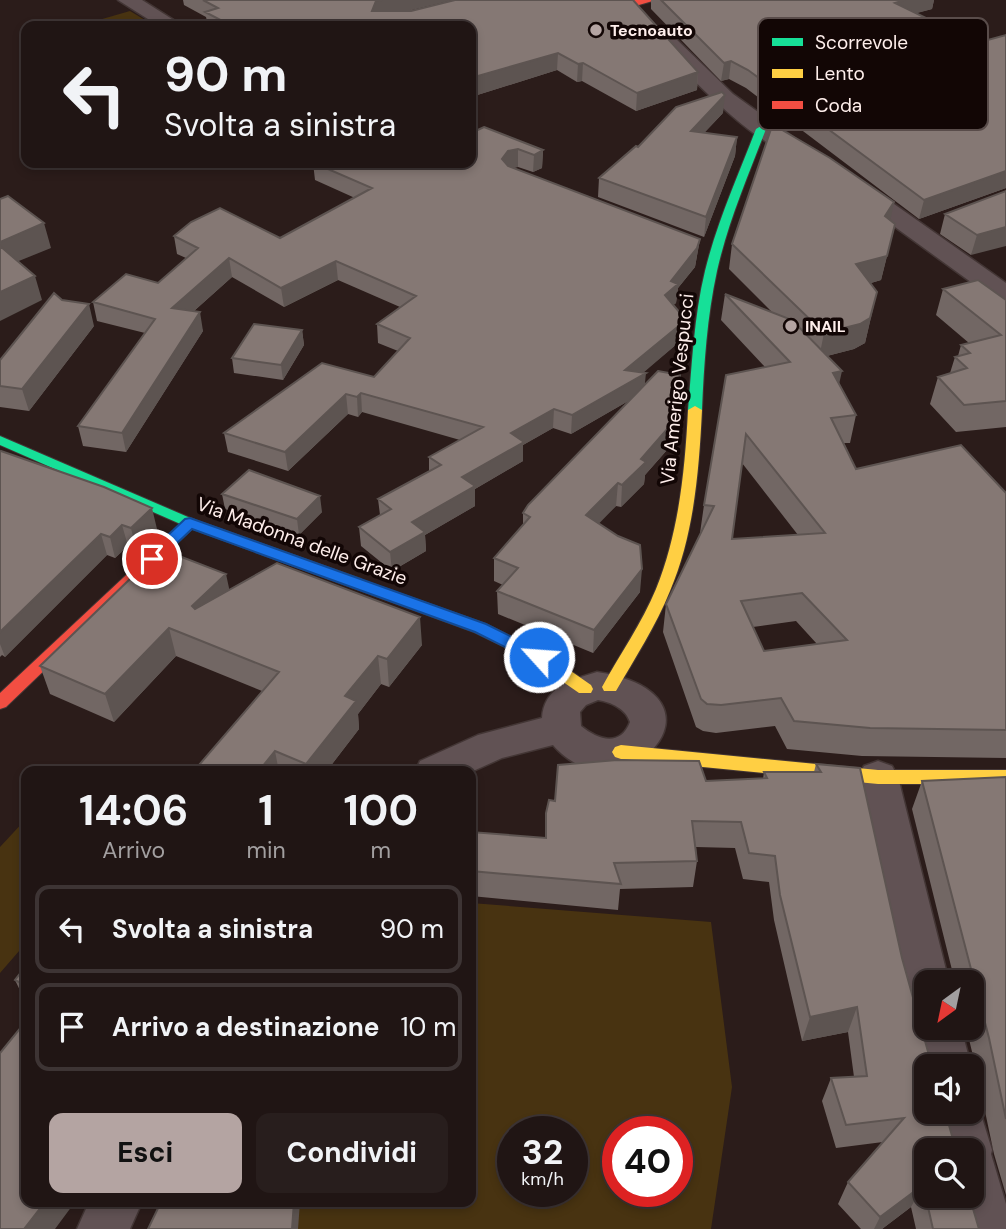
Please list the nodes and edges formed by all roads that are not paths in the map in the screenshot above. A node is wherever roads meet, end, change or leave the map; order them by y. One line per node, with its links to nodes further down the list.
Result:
1 (128, 0): 3 (street)
2 (638, 1): 4 (street)
3 (164, 21)
4 (758, 127)
5 (761, 130): 12 (street, Via Amerigo Vespucci)
6 (763, 130): 7 (street)
7 (814, 161)
8 (835, 174): 10 (street)
9 (942, 222): 10 (street)
10 (917, 232): 13 (street)
11 (692, 243): 12 (street)
12 (718, 253): 16 (street, Via Amerigo Vespucci)
13 (1006, 295)
14 (6, 451): 15 (street, Via Madonna delle Grazie)
15 (190, 523): 16 (street, Via Madonna delle Grazie); 17 (street)
16 (597, 688): 18 (street); 19 (street)
17 (0, 703)
18 (561, 728): 19 (street); 20 (street)
19 (621, 752): 21 (street)
20 (447, 766)
21 (878, 777): 22 (street); 23 (street)
22 (1006, 777)
23 (924, 970)
24 (114, 1207): 26 (street)
25 (982, 1208): 27 (street)
26 (102, 1229)
27 (987, 1229)

